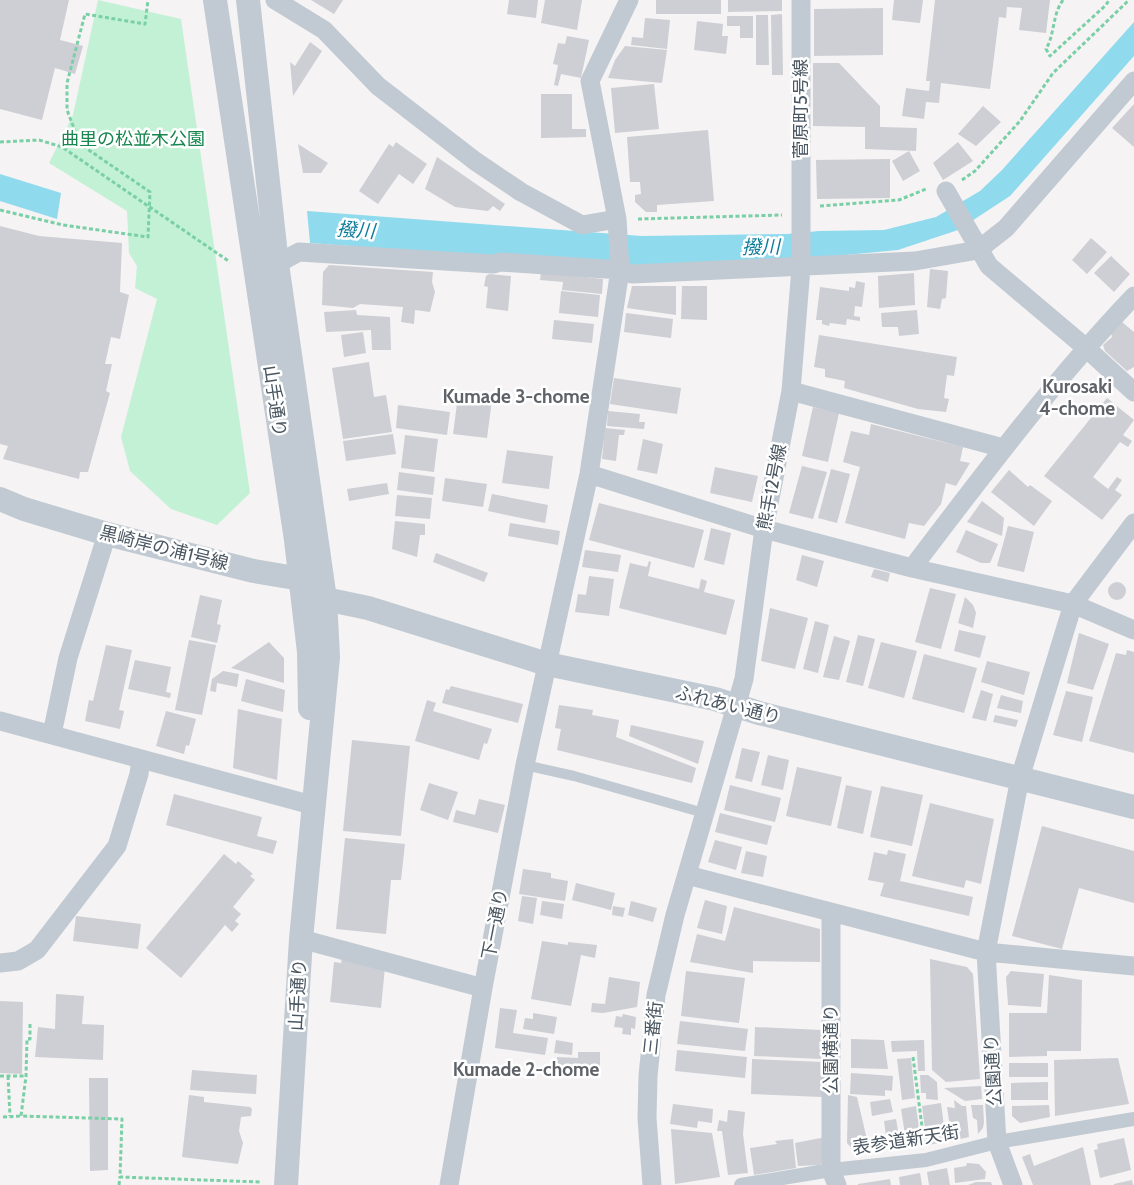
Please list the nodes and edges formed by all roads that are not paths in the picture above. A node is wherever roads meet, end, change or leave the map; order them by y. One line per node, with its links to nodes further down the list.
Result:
1 (215, 0): 24 (street, 山手通り)
2 (248, 0): 10 (street, 山手通り)
3 (275, 0): 8 (street)
4 (629, 0): 8 (street, 下一通り)
5 (801, 0): 11 (street, 菅原町5号線)
6 (1134, 81): 9 (street)
7 (948, 196): 9 (street)
8 (617, 219): 12 (street, 下一通り)
9 (973, 242): 11 (street); 14 (street)
10 (277, 264): 12 (street); 25 (street, 山手通り)
11 (801, 268): 12 (street); 15 (street, 熊手12号線)
12 (620, 270): 18 (street, 下一通り)
13 (1134, 296): 14 (street)
14 (1085, 347): 16 (street); 17 (street)
15 (790, 391): 17 (street); 21 (street, 熊手12号線)
16 (1134, 392)
17 (1003, 448): 23 (street)
18 (589, 474): 21 (street); 28 (street, 下一通り)
19 (0, 499): 22 (street, 黒崎岸の浦1号線)
20 (1134, 523): 26 (street)
21 (764, 529): 23 (street); 29 (street, 熊手12号線)
22 (107, 534): 24 (street, 黒崎岸の浦1号線); 31 (street)
23 (912, 568): 26 (street)
24 (301, 579): 25 (street, 黒崎岸の浦1号線); 35 (street, 山手通り)
25 (324, 598): 28 (street, ふれあい通り); 35 (street, 山手通り)
26 (1073, 604): 27 (street); 34 (street, 公園通り)
27 (1134, 630)
28 (547, 664): 29 (street, ふれあい通り); 33 (street, 下一通り)
29 (737, 705): 34 (street, ふれあい通り); 37 (street, 三番街)
30 (0, 721): 31 (street)
31 (52, 734): 32 (street)
32 (141, 759): 35 (street); 42 (street)
33 (526, 765): 37 (lane); 44 (street, 下一通り)
34 (1020, 778): 36 (street, ふれあい通り); 41 (street, 公園通り)
35 (312, 805): 40 (street, 山手通り)
36 (1134, 807)
37 (704, 813): 38 (street, 三番街)
38 (687, 875): 39 (street); 50 (street, 三番街)
39 (831, 912): 41 (street); 47 (street, 公園横通り)
40 (301, 939): 44 (street); 48 (street, 山手通り)
41 (986, 952): 43 (street); 46 (street, 公園通り)
42 (0, 964)
43 (1134, 966)
44 (482, 988): 49 (street, 下一通り)
45 (1134, 1119): 46 (street, 表参道新天街)
46 (997, 1142): 47 (street, 表参道新天街); 52 (street, 公園通り)
47 (834, 1177): 51 (street, 表参道新天街)
48 (286, 1185)
49 (449, 1185)
50 (652, 1185)
51 (742, 1185)
52 (1013, 1185)

